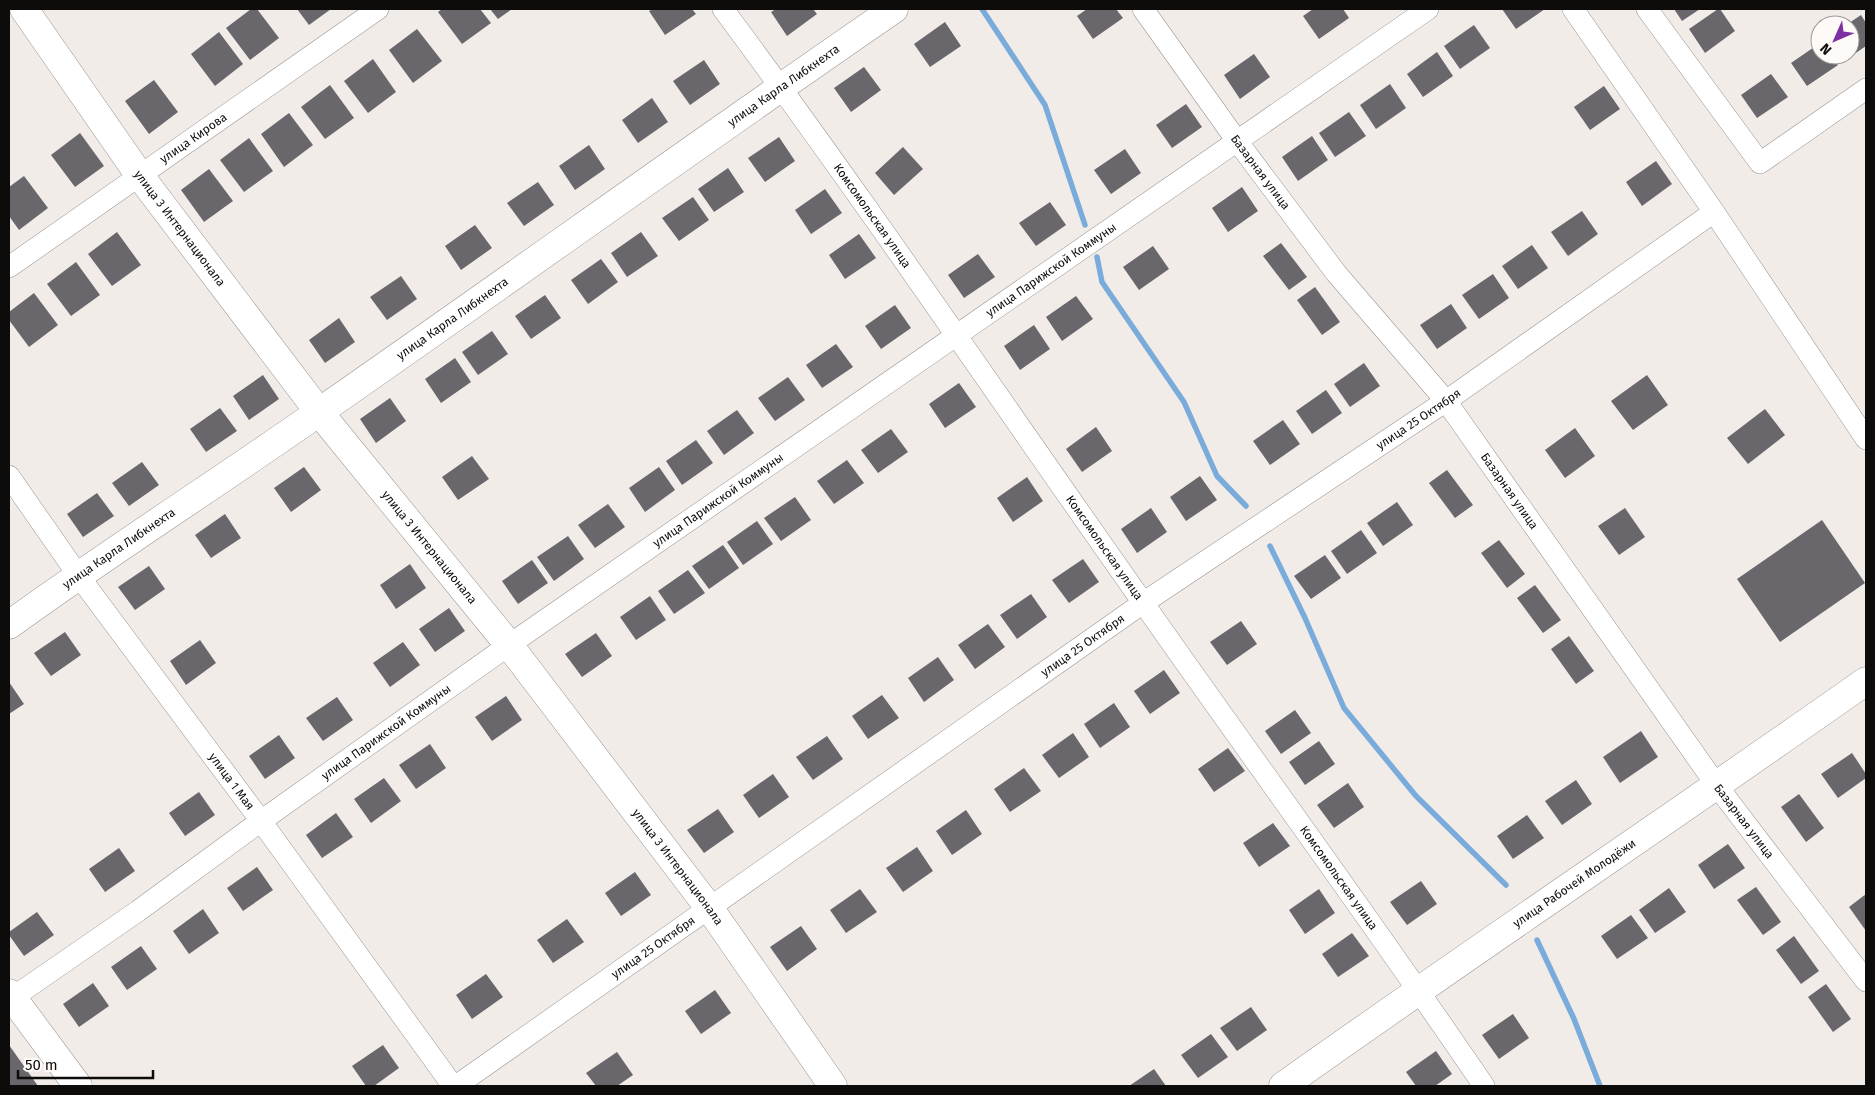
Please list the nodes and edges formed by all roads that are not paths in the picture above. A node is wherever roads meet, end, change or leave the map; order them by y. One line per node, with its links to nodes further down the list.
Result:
1 (24, 9): 12 (main road, улица 3 Интернационала)
2 (378, 9): 12 (street, улица Кирова)
3 (723, 9): 9 (street, Комсомольская улица)
4 (894, 9): 9 (main road, улица Карла Либкнехта)
5 (1144, 9): 11 (street, Базарная улица)
6 (1428, 9): 11 (street, улица Парижской Коммуны)
7 (1573, 9): 13 (street)
8 (1647, 9): 10 (street)
9 (781, 86): 15 (street, Комсомольская улица); 17 (main road, улица Карла Либкнехта)
10 (1866, 89)
11 (1237, 141): 15 (street, улица Парижской Коммуны); 16 (street, Базарная улица)
12 (140, 176): 14 (street, улица Кирова); 17 (main road, улица 3 Интернационала)
13 (1714, 212): 16 (street, улица 25 Октября); 18 (street)
14 (9, 267)
15 (957, 336): 21 (street, Комсомольская улица); 23 (street, улица Парижской Коммуны)
16 (1446, 401): 21 (street, улица 25 Октября); 25 (street, Базарная улица)
17 (319, 412): 20 (main road, улица Карла Либкнехта); 23 (main road, улица 3 Интернационала)
18 (1866, 438)
19 (9, 476): 20 (street, улица 1 Мая)
20 (78, 575): 22 (main road, улица Карла Либкнехта); 26 (street, улица 1 Мая)
21 (1143, 603): 27 (street, улица 25 Октября); 29 (street, Комсомольская улица)
22 (9, 625)
23 (509, 645): 26 (street, улица Парижской Коммуны); 27 (main road, улица 3 Интернационала)
24 (1866, 682): 25 (main road, улица Рабочей Молодёжи)
25 (1717, 786): 28 (street, Базарная улица); 29 (main road, улица Рабочей Молодёжи)
26 (261, 821): 30 (street, улица Парижской Коммуны); 32 (street, улица 1 Мая)
27 (710, 909): 32 (street, улица 25 Октября); 33 (main road, улица 3 Интернационала)
28 (1866, 981)
29 (1419, 990): 34 (main road, улица Рабочей Молодёжи); 35 (street, Комсомольская улица)
30 (11, 996): 31 (main road)
31 (78, 1086)
32 (455, 1086)
33 (833, 1086)
34 (1283, 1086)
35 (1484, 1086)

